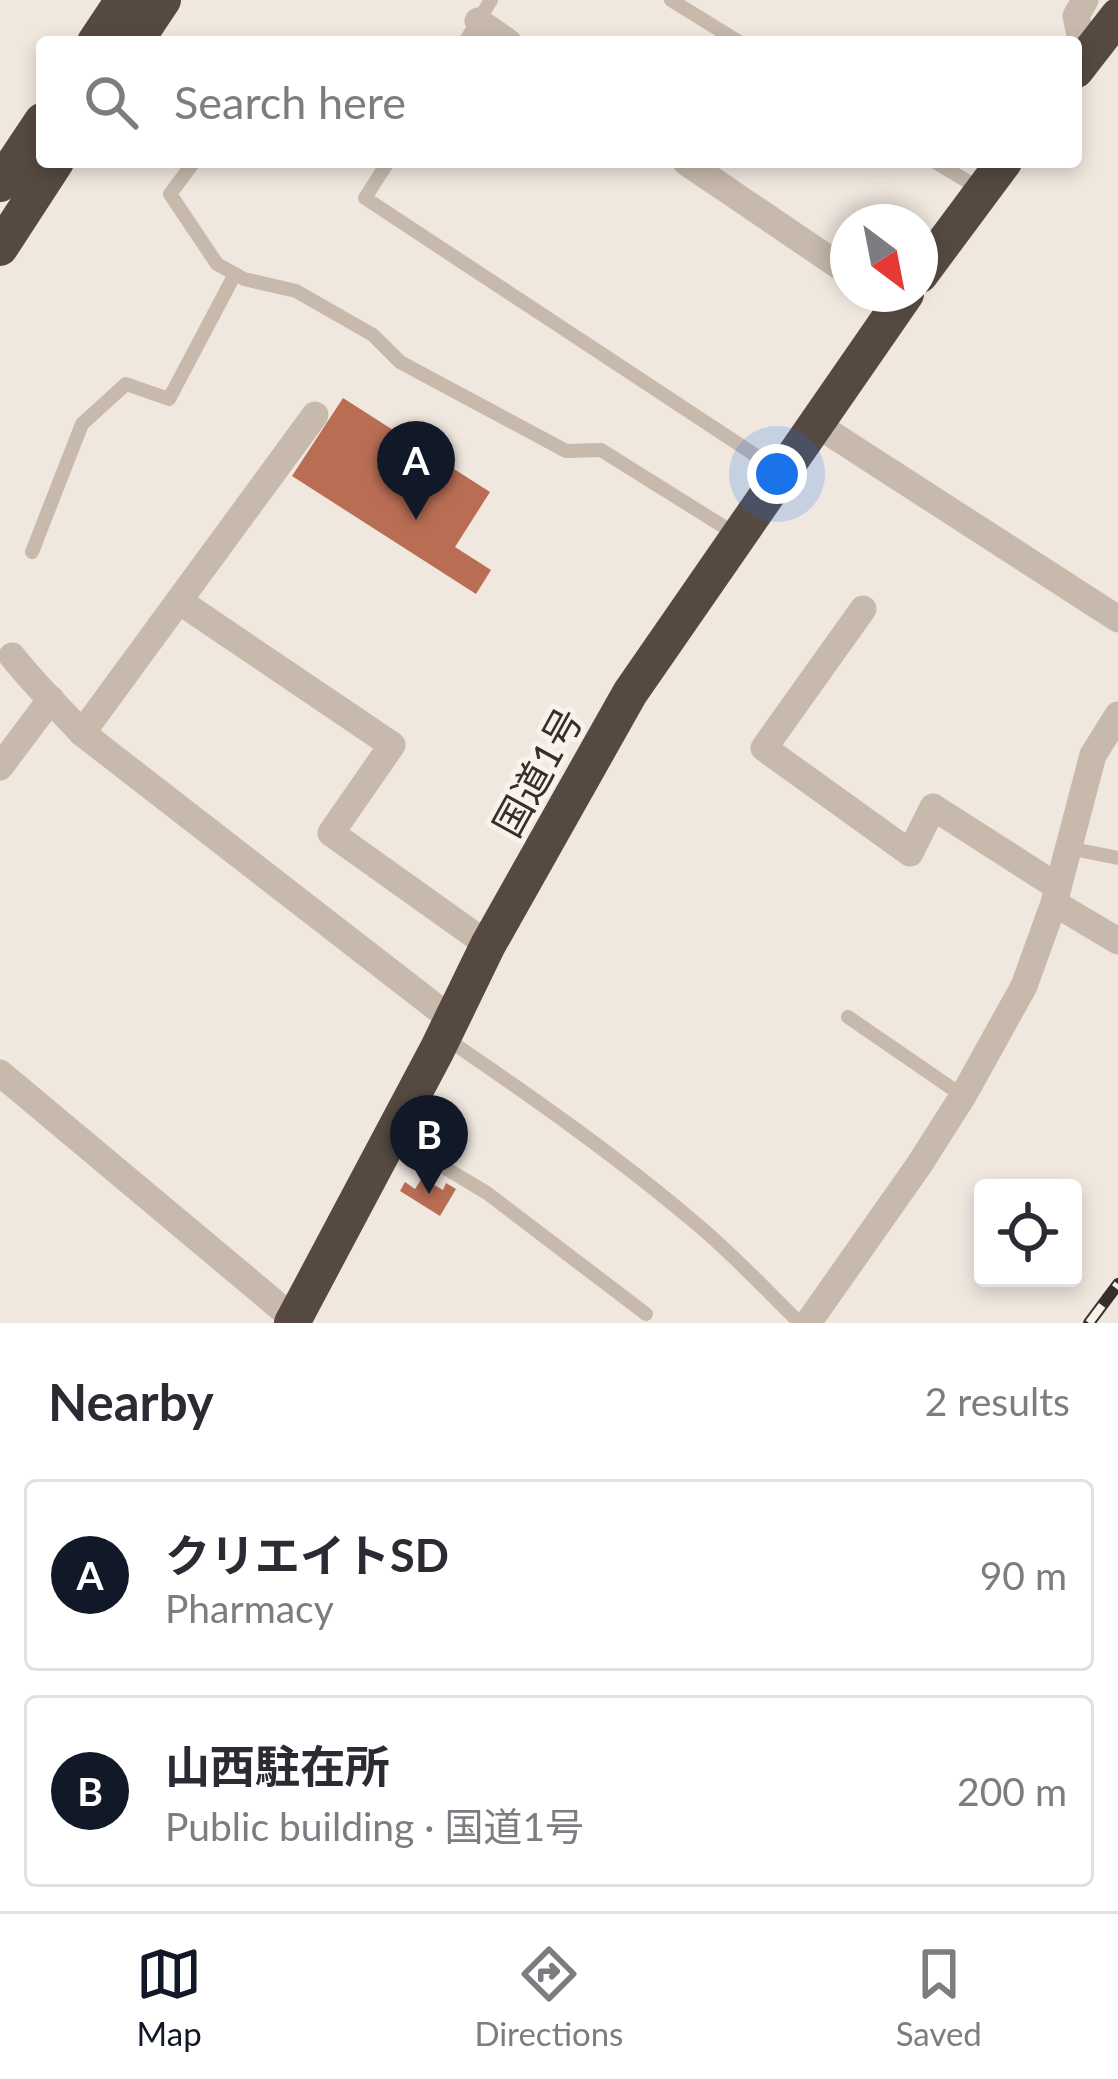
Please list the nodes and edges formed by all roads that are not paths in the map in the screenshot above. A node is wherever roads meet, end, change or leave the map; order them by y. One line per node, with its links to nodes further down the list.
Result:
1 (123, 0): 6 (highway)
2 (164, 0): 7 (highway)
3 (671, 0): 8 (lane)
4 (1085, 0): 9 (street)
5 (1118, 16): 10 (highway)
6 (99, 36)
7 (139, 36)
8 (729, 36)
9 (1080, 36)
10 (1084, 60)
11 (36, 130): 18 (highway)
12 (52, 168): 19 (highway)
13 (190, 168): 22 (lane)
14 (384, 168): 26 (lane)
15 (695, 168): 21 (street)
16 (960, 168): 17 (lane)
17 (993, 176): 20 (highway)
18 (0, 184)
19 (0, 248)
20 (938, 251)
21 (830, 260)
22 (235, 274): 27 (lane); 28 (lane)
23 (886, 312): 25 (highway, 国道1号)
24 (315, 415): 29 (street)
25 (815, 424): 26 (highway, 国道1号); 31 (street)
26 (781, 472): 27 (highway, 国道1号)
27 (737, 535): 41 (highway, 国道1号)
28 (32, 552)
29 (179, 601): 35 (street); 41 (street)
30 (863, 609): 39 (street)
31 (1118, 619)
32 (11, 656): 33 (street)
33 (51, 699): 35 (street); 36 (street)
34 (1118, 715): 37 (street)
35 (82, 733): 43 (street)
36 (0, 767)
37 (1068, 848): 38 (lane); 39 (street)
38 (1118, 858)
39 (1056, 895): 40 (street); 45 (street)
40 (1118, 941)
41 (488, 945): 43 (highway, 国道1号)
42 (848, 1017): 45 (lane)
43 (447, 1028): 46 (highway, 国道1号); 49 (lane)
44 (0, 1073): 48 (street)
45 (963, 1096): 49 (street)
46 (392, 1136): 47 (lane); 48 (highway, 国道1号)
47 (646, 1314)
48 (293, 1321)
49 (804, 1323)

